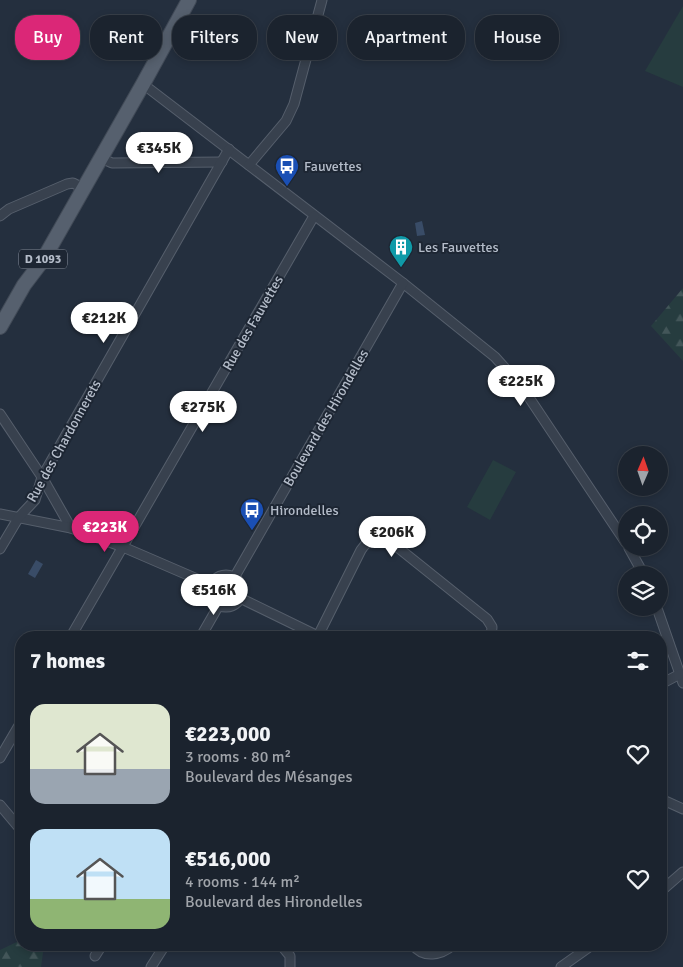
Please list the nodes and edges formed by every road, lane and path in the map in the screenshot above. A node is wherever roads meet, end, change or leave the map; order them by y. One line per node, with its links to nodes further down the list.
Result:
1 (189, 0): 3 (main road, D 1093)
2 (322, 0): 7 (street)
3 (143, 84): 4 (street); 5 (main road, D 1093)
4 (229, 149): 6 (street, Rue des Chardonnerets); 7 (street)
5 (101, 158): 6 (street); 8 (main road, D 1093)
6 (222, 162): 14 (street, Rue des Chardonnerets)
7 (249, 165): 10 (street)
8 (83, 188): 9 (street); 12 (main road, D 1093)
9 (0, 216)
10 (314, 216): 11 (street); 19 (street, Rue des Fauvettes)
11 (402, 284): 18 (street); 21 (street, Boulevard des Hirondelles)
12 (0, 327)
13 (0, 414): 14 (street)
14 (42, 476): 16 (street, Rue des Chardonnerets); 17 (street)
15 (0, 514): 16 (street)
16 (19, 516): 17 (street); 20 (street, Rue des Chardonnerets)
17 (71, 528): 19 (street)
18 (618, 531)
19 (123, 547): 22 (street); 26 (street, Rue des Fauvettes)
20 (0, 549)
21 (234, 578): 22 (street); 23 (street)
22 (212, 585): 24 (street)
23 (240, 598): 24 (street); 28 (street)
24 (219, 605): 27 (street)
25 (660, 616): 31 (street)
26 (74, 631)
27 (204, 631)
28 (308, 631)
29 (323, 631): 30 (street)
30 (492, 631)
31 (665, 631)
32 (667, 636): 33 (street)
33 (682, 679): 34 (street)
34 (667, 683)
35 (15, 732): 36 (street)
36 (0, 758)
37 (667, 801): 39 (street)
38 (0, 805): 40 (street)
39 (683, 809)
40 (15, 823)
41 (683, 872): 42 (street)
42 (667, 887)
43 (98, 951): 49 (street)
44 (161, 951): 50 (street)
45 (286, 951): 51 (street)
46 (422, 951): 47 (street)
47 (444, 951)
48 (584, 951): 52 (street)
49 (95, 956)
50 (151, 967)
51 (290, 967)
52 (561, 967)

